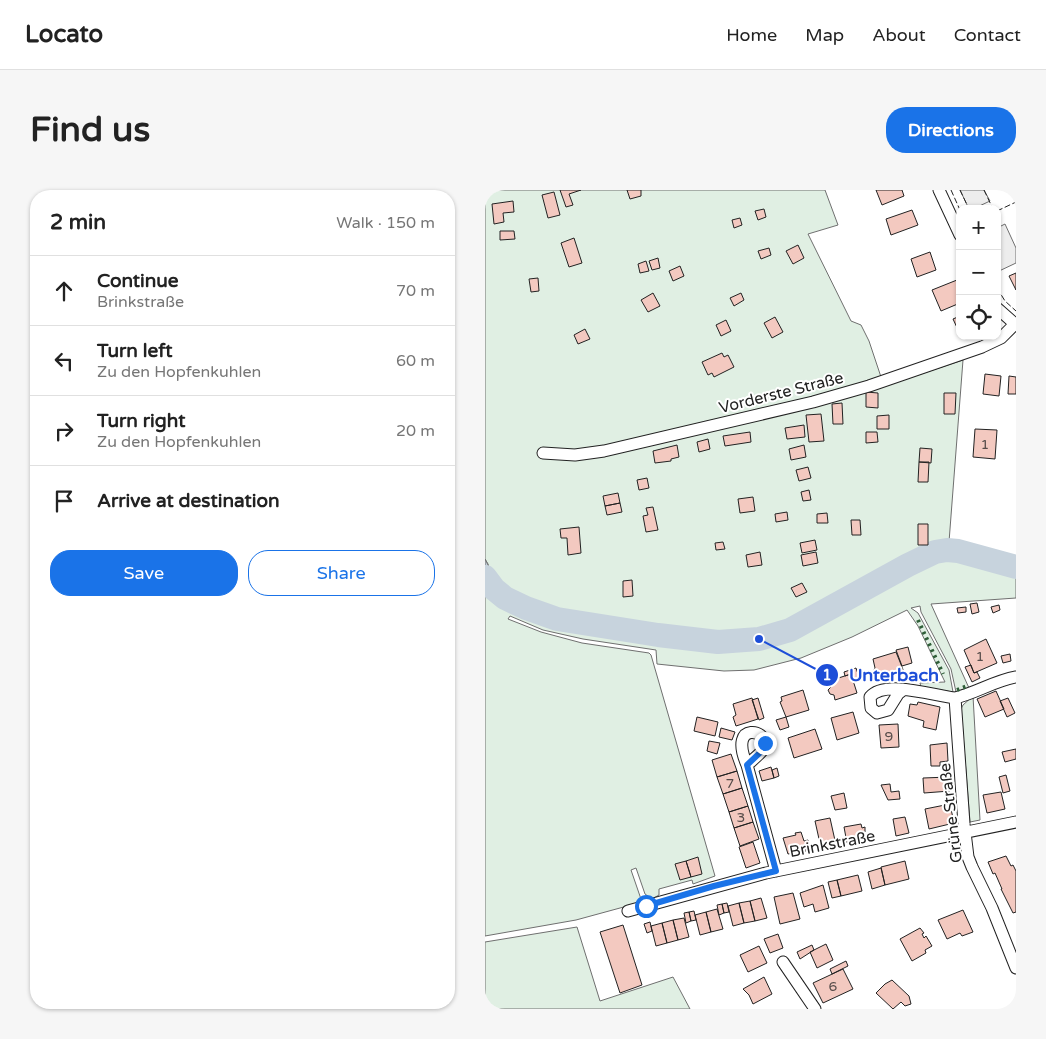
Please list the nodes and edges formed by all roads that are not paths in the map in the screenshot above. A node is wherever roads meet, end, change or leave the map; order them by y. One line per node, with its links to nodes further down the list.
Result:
1 (939, 190): 2 (street)
2 (956, 226)
3 (1001, 312): 4 (street)
4 (1015, 325): 5 (street, Vorderste Straße)
5 (543, 453)
6 (1016, 677): 8 (street)
7 (903, 690): 8 (street)
8 (955, 698): 11 (street, Grüne Straße)
9 (747, 765): 12 (street)
10 (1016, 822): 11 (street, Brinkstraße)
11 (965, 833): 12 (street, Brinkstraße); 15 (street, Grüne Straße)
12 (776, 871): 13 (street, Brinkstraße)
13 (628, 911)
14 (783, 962): 16 (street)
15 (1016, 968)
16 (815, 1009)

